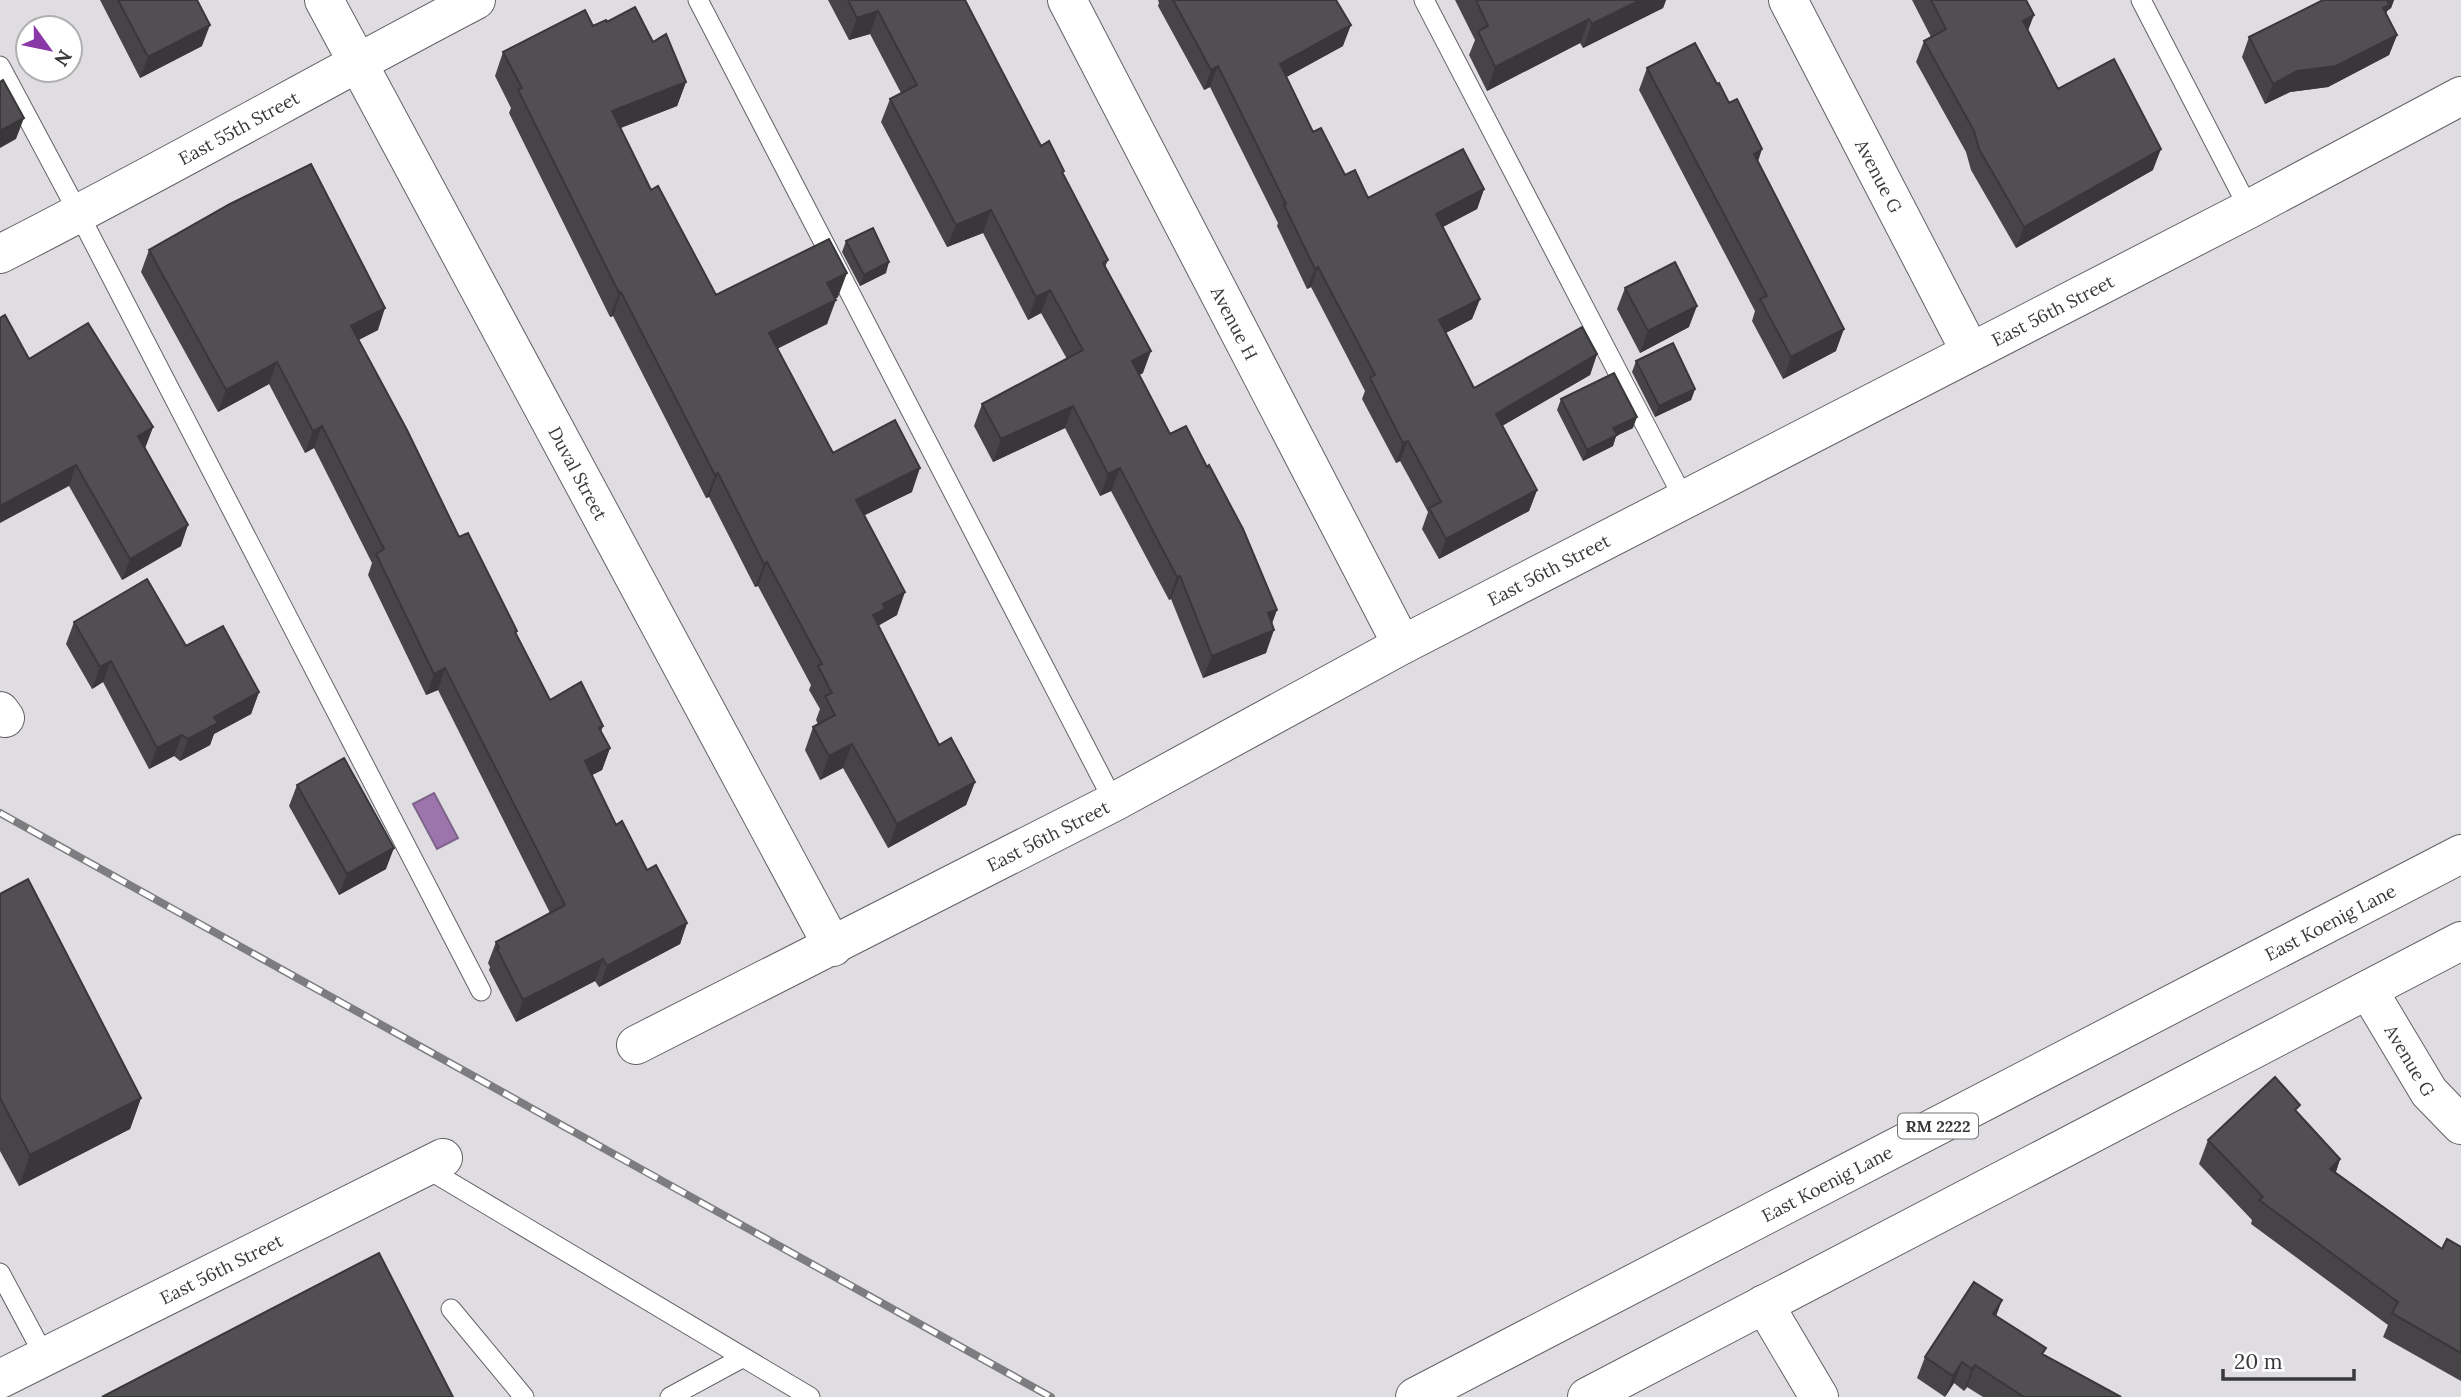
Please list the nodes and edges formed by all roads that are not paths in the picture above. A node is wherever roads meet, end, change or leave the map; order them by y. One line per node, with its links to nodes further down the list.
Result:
1 (324, 0): 8 (street, Duval Street)
2 (476, 0): 8 (street, East 55th Street)
3 (698, 0): 17 (lane)
4 (1067, 0): 16 (street, Avenue H)
5 (1424, 0): 15 (lane)
6 (1788, 0): 14 (street, Avenue G)
7 (2141, 0): 11 (lane)
8 (356, 62): 12 (street, East 55th Street); 20 (street, Duval Street)
9 (0, 66): 12 (lane)
10 (2461, 96): 11 (street, East 56th Street)
11 (2249, 209): 14 (street, East 56th Street)
12 (79, 214): 13 (street, East 55th Street); 22 (lane)
13 (0, 254)
14 (1970, 351): 15 (street, East 56th Street)
15 (1685, 501): 16 (street, East 56th Street)
16 (1402, 645): 17 (street, East 56th Street)
17 (1114, 802): 20 (street, East 56th Street)
18 (2461, 854): 35 (street, East Koenig Lane / RM 2222)
19 (2461, 941): 21 (street)
20 (833, 947): 23 (street, East 56th Street)
21 (2368, 990): 24 (street, Avenue G); 27 (street)
22 (481, 991)
23 (636, 1045)
24 (2461, 1125)
25 (435, 1163): 29 (street, East 56th Street); 30 (lane)
26 (0, 1273): 29 (lane)
27 (1764, 1304): 36 (street); 37 (street)
28 (451, 1309): 32 (lane)
29 (45, 1357): 31 (street, East 56th Street)
30 (742, 1358): 33 (lane); 34 (lane)
31 (0, 1379)
32 (524, 1397)
33 (670, 1397)
34 (810, 1397)
35 (1415, 1397)
36 (1587, 1397)
37 (1819, 1397)

